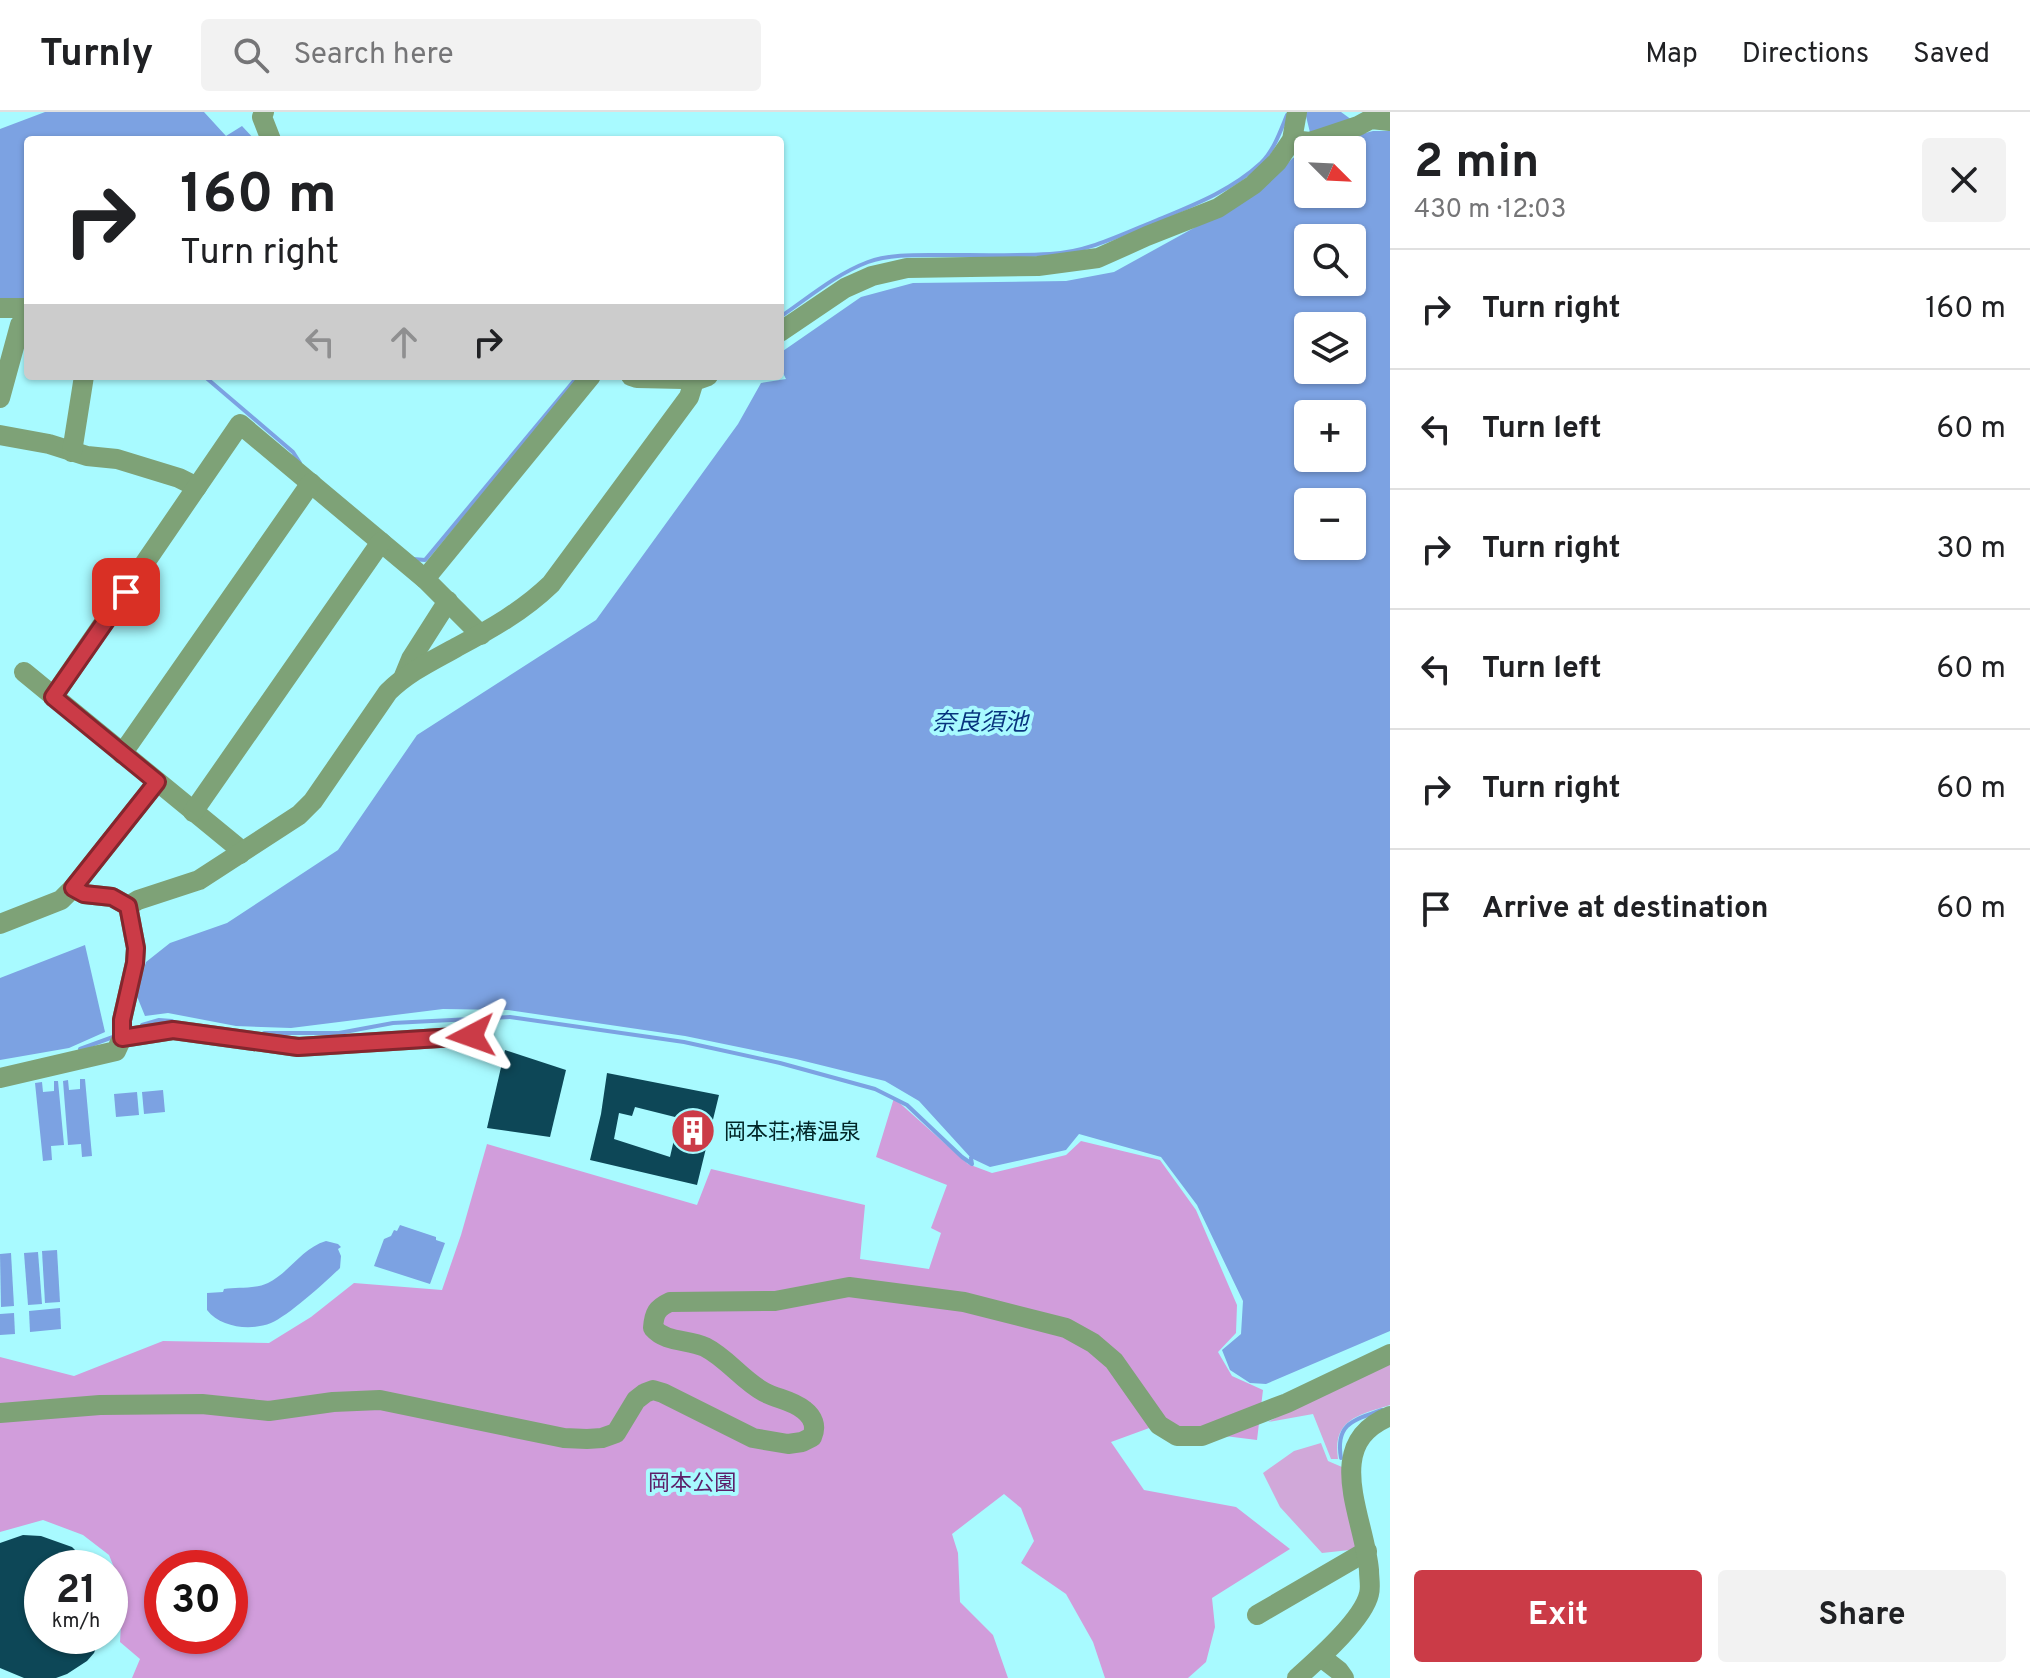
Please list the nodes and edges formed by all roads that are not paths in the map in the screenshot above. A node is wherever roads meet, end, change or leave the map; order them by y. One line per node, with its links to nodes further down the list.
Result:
1 (264, 112): 4 (street)
2 (1297, 112): 5 (street)
3 (1371, 119): 6 (street)
4 (269, 136)
5 (1300, 136)
6 (1317, 136)
7 (1294, 147): 11 (street)
8 (0, 308): 9 (street)
9 (24, 308)
10 (24, 324): 15 (street)
11 (784, 329)
12 (83, 380): 17 (street)
13 (588, 380): 21 (street)
14 (700, 380): 23 (street)
15 (0, 398)
16 (0, 435): 17 (street)
17 (72, 452): 19 (street)
18 (311, 483): 19 (street); 20 (street); 27 (street)
19 (197, 487): 26 (street)
20 (381, 542): 21 (street); 29 (street)
21 (425, 579): 22 (street)
22 (448, 601): 23 (street); 25 (street)
23 (481, 635): 25 (street)
24 (24, 672): 26 (street)
25 (404, 676): 30 (street)
26 (53, 697): 27 (street)
27 (122, 754): 28 (street)
28 (157, 782): 29 (street); 31 (street)
29 (193, 812): 30 (street)
30 (240, 854): 32 (street)
31 (73, 888): 32 (street); 33 (street)
32 (128, 906): 35 (street)
33 (0, 924)
34 (471, 1036): 35 (street)
35 (122, 1038): 36 (street)
36 (0, 1078)
37 (1390, 1354): 38 (street)
38 (0, 1413)
39 (1390, 1416): 40 (street)
40 (1367, 1551): 41 (street); 42 (street)
41 (1257, 1615)
42 (1321, 1657): 43 (street); 44 (street)
43 (1297, 1678)
44 (1344, 1678)

